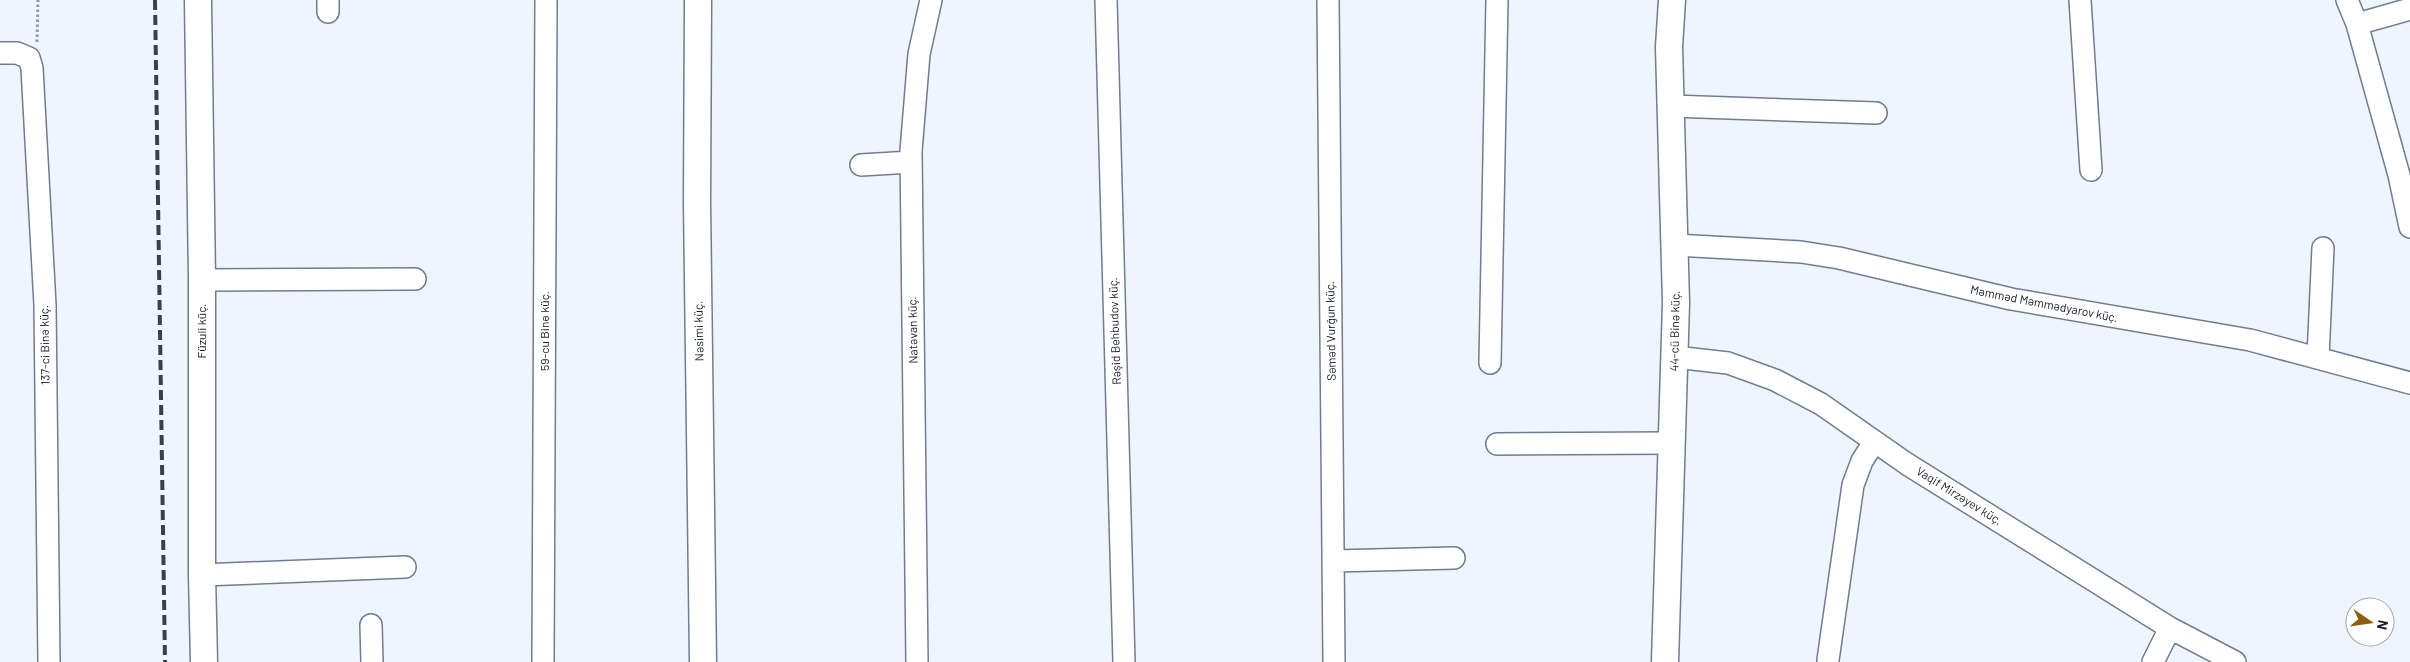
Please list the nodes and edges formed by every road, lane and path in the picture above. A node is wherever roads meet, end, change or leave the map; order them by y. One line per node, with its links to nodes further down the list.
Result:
1 (38, 0): 15 (path)
2 (198, 0): 25 (street, Füzuli küç.)
3 (546, 0): 43 (street, 59-cu Binə küç.)
4 (698, 0): 44 (street, Nəsimi küç.)
5 (931, 0): 18 (street, Natəvan küç.)
6 (1106, 0): 46 (street, Rəşid Behbudov küç.)
7 (1328, 0): 34 (street, Səməd Vurğun küç.)
8 (1497, 0): 28 (street)
9 (1672, 0): 16 (street, 44-cü Binə küç.)
10 (2080, 0): 20 (street)
11 (2347, 0): 13 (street)
12 (2410, 9): 13 (street)
13 (2357, 24): 21 (street)
14 (0, 53): 15 (street)
15 (29, 58): 40 (street, 137-ci Binə küç.)
16 (1671, 106): 17 (street); 22 (street, 44-cü Binə küç.)
17 (1876, 113)
18 (911, 162): 19 (street); 45 (street, Natəvan küç.)
19 (861, 164)
20 (2092, 170)
21 (2410, 226)
22 (1675, 245): 26 (street, 44-cü Binə küç.); 27 (street, Məmməd Məmmədyarov küç.)
23 (2323, 248): 27 (street)
24 (415, 279): 25 (street)
25 (202, 280): 36 (street, Füzuli küç.)
26 (1675, 357): 30 (street, Vaqif Mirzəyev küç.); 31 (street, 44-cü Binə küç.)
27 (2318, 357): 29 (street, Məmməd Məmmədyarov küç.)
28 (1490, 363)
29 (2410, 383)
30 (1874, 442): 38 (street, Vaqif Mirzəyev küç.); 39 (street)
31 (1672, 443): 32 (street); 48 (street, 44-cü Binə küç.)
32 (1497, 444)
33 (1454, 558): 34 (street)
34 (1334, 561): 47 (street, Səməd Vurğun küç.)
35 (405, 567): 36 (street)
36 (202, 575): 41 (street, Füzuli küç.)
37 (371, 625): 42 (street)
38 (2170, 628): 49 (street); 50 (street, Vaqif Mirzəyev küç.)
39 (1828, 660)
40 (49, 662)
41 (204, 662)
42 (372, 662)
43 (543, 662)
44 (703, 662)
45 (917, 662)
46 (1124, 662)
47 (1334, 662)
48 (1665, 662)
49 (2153, 662)
50 (2235, 662)

